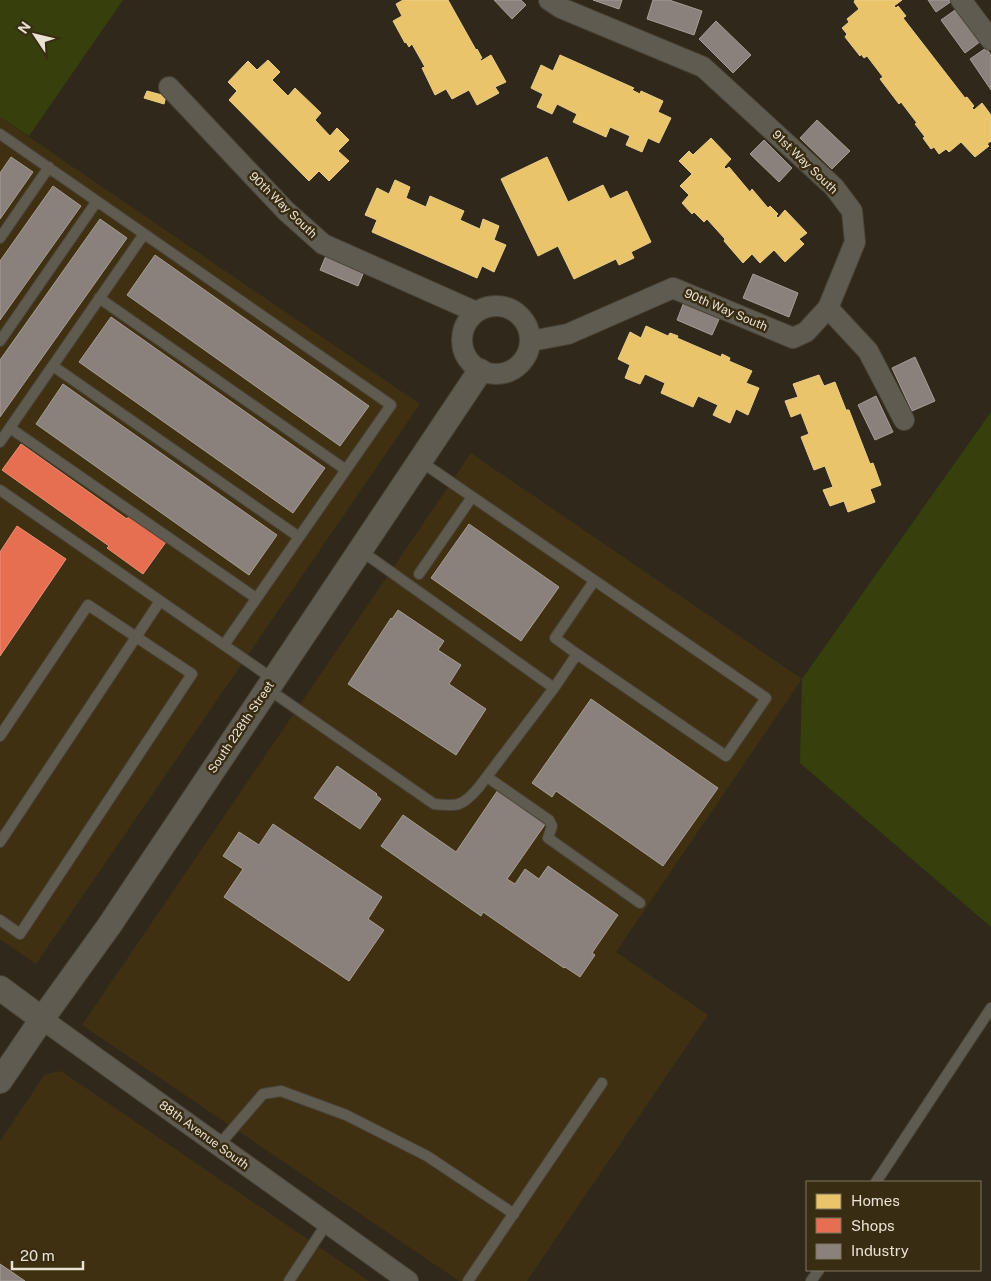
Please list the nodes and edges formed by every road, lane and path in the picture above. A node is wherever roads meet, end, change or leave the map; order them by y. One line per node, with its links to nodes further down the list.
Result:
1 (549, 0): 11 (street, 91st Way South)
2 (961, 0): 3 (street)
3 (991, 40)
4 (168, 87): 12 (street, 90th Way South)
5 (2, 138): 6 (lane)
6 (49, 167): 7 (lane); 9 (lane)
7 (97, 201): 8 (lane); 13 (lane)
8 (144, 234): 10 (lane); 21 (lane)
9 (0, 238)
10 (100, 298): 15 (lane); 21 (lane)
11 (828, 308): 14 (street, 90th Way South); 17 (street)
12 (476, 312): 14 (street); 16 (street)
13 (0, 341)
14 (531, 341): 16 (street)
15 (53, 366): 18 (lane); 24 (lane)
16 (480, 370): 20 (street, South 228th Street)
17 (904, 420)
18 (10, 428): 19 (lane); 28 (lane)
19 (0, 442)
20 (420, 461): 23 (lane); 25 (street, South 228th Street)
21 (346, 470): 24 (lane)
22 (0, 490): 29 (lane)
23 (472, 497): 26 (lane); 27 (lane)
24 (300, 537): 28 (lane)
25 (360, 550): 33 (street, South 228th Street); 34 (lane)
26 (419, 574)
27 (594, 581): 32 (lane); 32 (lane)
28 (256, 598): 31 (lane)
29 (160, 601): 30 (lane); 31 (lane)
30 (136, 637): 35 (lane); 37 (lane); 39 (lane)
31 (224, 645): 33 (lane)
32 (577, 654): 34 (lane)
33 (270, 684): 36 (lane); 42 (street, South 228th Street)
34 (554, 688): 36 (lane)
35 (0, 736)
36 (487, 777): 38 (lane)
37 (0, 842)
38 (640, 903)
39 (0, 920)
40 (0, 988): 42 (street, 88th Avenue South)
41 (991, 1008): 46 (lane)
42 (42, 1019): 43 (street, South 228th Street); 45 (street, 88th Avenue South)
43 (0, 1081)
44 (602, 1083): 47 (lane)
45 (219, 1145): 47 (lane); 48 (street, 88th Avenue South)
46 (877, 1181)
47 (514, 1214): 51 (lane)
48 (327, 1223): 49 (lane); 50 (street, 88th Avenue South)
49 (289, 1281)
50 (408, 1281)
51 (468, 1281)

